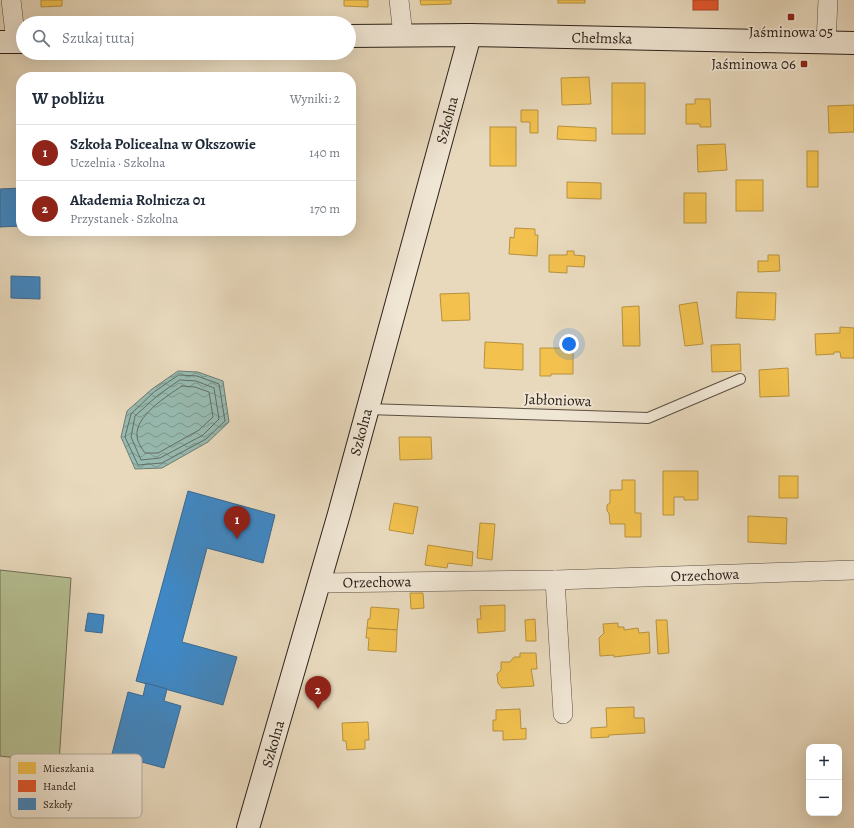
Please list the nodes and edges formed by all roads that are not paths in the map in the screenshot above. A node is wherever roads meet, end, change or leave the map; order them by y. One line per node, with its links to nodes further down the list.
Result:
1 (11, 0): 7 (street)
2 (399, 0): 4 (street)
3 (828, 0): 8 (street)
4 (403, 35): 5 (street, Chełmska); 6 (street, Chełmska)
5 (470, 35): 8 (street, Chełmska); 11 (street, Szkolna)
6 (356, 36)
7 (13, 42)
8 (826, 43): 9 (street, Chełmska)
9 (854, 43)
10 (740, 379): 11 (lane, Jabłoniowa)
11 (367, 409): 14 (street, Szkolna)
12 (854, 570): 13 (street, Orzechowa)
13 (555, 580): 14 (street, Orzechowa); 15 (street)
14 (320, 583): 16 (street, Szkolna)
15 (563, 714)
16 (248, 828)

